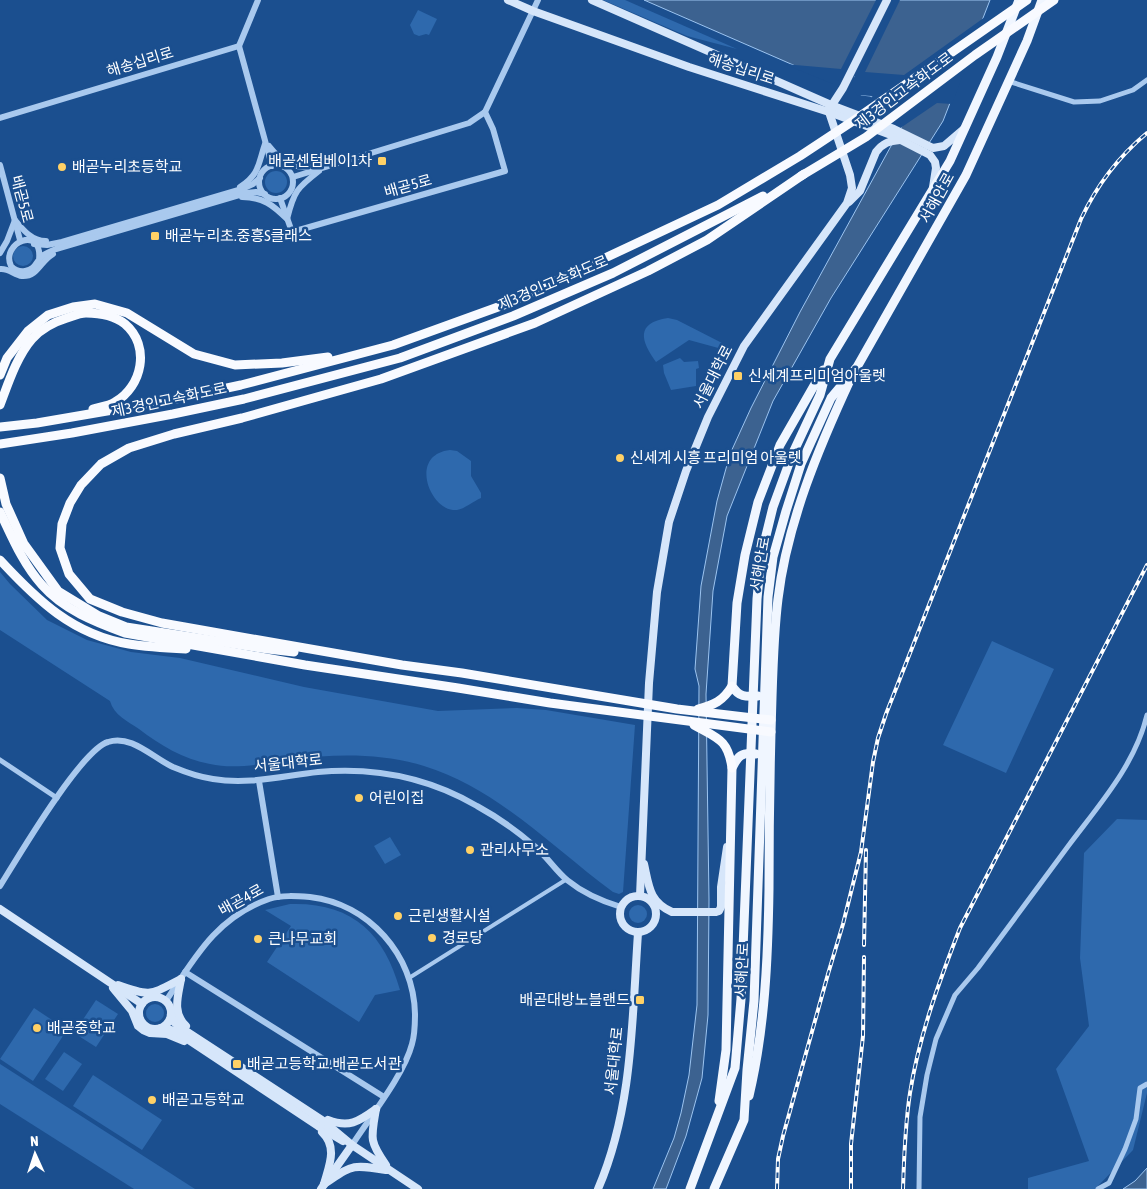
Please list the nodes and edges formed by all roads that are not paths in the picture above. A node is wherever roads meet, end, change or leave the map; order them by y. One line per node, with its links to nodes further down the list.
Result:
1 (258, 0): 11 (street)
2 (508, 0): 10 (main road, 해송십리로)
3 (538, 0): 10 (street)
4 (592, 0): 14 (main road, 해송십리로)
5 (887, 0): 14 (main road)
6 (1019, 0): 17 (main road, 서해안로)
7 (1027, 0): 42 (highway, 제3경인고속화도로)
8 (1042, 0): 13 (main road, 서해안로)
9 (1054, 0): 23 (highway, 제3경인고속화도로)
10 (533, 11): 14 (main road, 해송십리로); 15 (street)
11 (239, 46): 16 (street, 해송십리로); 19 (street)
12 (1147, 80): 13 (street)
13 (1008, 81): 44 (main road, 서해안로)
14 (830, 109): 17 (main road, 해송십리로); 18 (main road, 해송십리로); 30 (main road)
15 (484, 112): 22 (street); 31 (street, 배곧5로)
16 (0, 118)
17 (966, 127): 26 (main road, 서해안로)
18 (900, 140): 26 (main road, 해송십리로); 30 (main road, 서울대학로)
19 (266, 142): 21 (street); 22 (street); 28 (street)
20 (0, 165): 32 (street, 배곧5로)
21 (272, 166): 24 (street); 25 (street, 배곧5로)
22 (322, 168): 24 (street); 31 (street)
23 (804, 174): 49 (highway, 제3경인고속화도로); 54 (highway)
24 (292, 177): 29 (street)
25 (260, 178): 27 (street); 28 (street, 배곧5로)
26 (933, 189): 43 (main road, 서해안로)
27 (264, 194): 28 (street, 배곧5로); 29 (street, 배곧5로)
28 (231, 195): 31 (street); 34 (street, 배곧5로)
29 (280, 198): 31 (street)
30 (848, 203): 68 (main road, 서울대학로)
31 (287, 219)
32 (15, 220): 33 (street, 배곧5로); 34 (street); 37 (street)
33 (20, 240): 35 (street, 배곧5로); 36 (street, 배곧5로)
34 (73, 242): 35 (street, 배곧5로); 39 (street, 배곧5로); 40 (street, 배곧5로)
35 (34, 244): 39 (street, 배곧5로)
36 (8, 251): 38 (street, 배곧5로); 41 (street)
37 (0, 253)
38 (0, 258)
39 (39, 260): 41 (street, 배곧5로)
40 (0, 267): 41 (street, 배곧5로)
41 (12, 267)
42 (392, 345): 45 (highway); 47 (highway, 제3경인고속화도로)
43 (830, 359): 55 (main road); 90 (main road, 서해안로)
44 (857, 367): 56 (main road); 91 (main road, 서해안로)
45 (0, 375)
46 (0, 405): 47 (highway)
47 (37, 423): 48 (highway, 제3경인고속화도로)
48 (0, 427)
49 (0, 444)
50 (0, 478): 54 (highway)
51 (0, 512): 53 (highway)
52 (0, 560): 53 (highway)
53 (246, 655): 60 (highway)
54 (364, 658): 57 (highway)
55 (732, 686): 56 (main road); 57 (highway)
56 (772, 687): 59 (main road)
57 (690, 711): 59 (highway)
58 (1147, 715): 99 (street)
59 (771, 720): 61 (main road)
60 (689, 722): 61 (highway); 63 (highway)
61 (771, 732): 64 (main road)
62 (0, 760): 66 (street)
63 (732, 768): 64 (main road); 67 (main road)
64 (770, 768): 91 (main road)
65 (259, 781): 66 (street, 서울대학로); 69 (street, 서울대학로); 71 (street)
66 (57, 798): 70 (street, 서울대학로)
67 (730, 833): 76 (main road); 90 (main road)
68 (642, 855): 72 (main road, 서울대학로); 76 (main road)
69 (567, 879): 74 (street, 서울대학로); 79 (street)
70 (0, 886)
71 (278, 896): 78 (street, 배곧4로); 79 (street, 배곧4로)
72 (640, 896): 73 (main road); 74 (main road)
73 (654, 905): 76 (main road); 77 (main road)
74 (621, 907): 77 (main road)
75 (0, 909): 80 (main road)
76 (671, 914)
77 (638, 933): 96 (main road, 서울대학로)
78 (183, 975): 80 (main road); 81 (street, 배곧4로); 85 (main road); 87 (street)
79 (409, 978): 87 (street, 배곧4로)
80 (106, 981): 82 (main road); 85 (main road)
81 (166, 1001): 82 (main road); 83 (main road)
82 (142, 1004): 84 (main road)
83 (171, 1015): 84 (main road); 85 (main road)
84 (161, 1028): 85 (main road)
85 (208, 1049): 89 (main road)
86 (1147, 1084): 100 (street)
87 (384, 1096): 88 (street, 배곧4로)
88 (376, 1109): 89 (main road); 92 (street, 배곧4로); 93 (main road)
89 (312, 1118): 92 (main road); 94 (main road)
90 (717, 1118): 97 (main road, 서해안로)
91 (744, 1120): 98 (main road, 서해안로)
92 (352, 1145): 93 (main road); 94 (main road, 배곧4로)
93 (390, 1171): 94 (main road); 95 (main road)
94 (323, 1187)
95 (418, 1189)
96 (598, 1189)
97 (690, 1189)
98 (714, 1189)
99 (919, 1189)
100 (1098, 1189)

